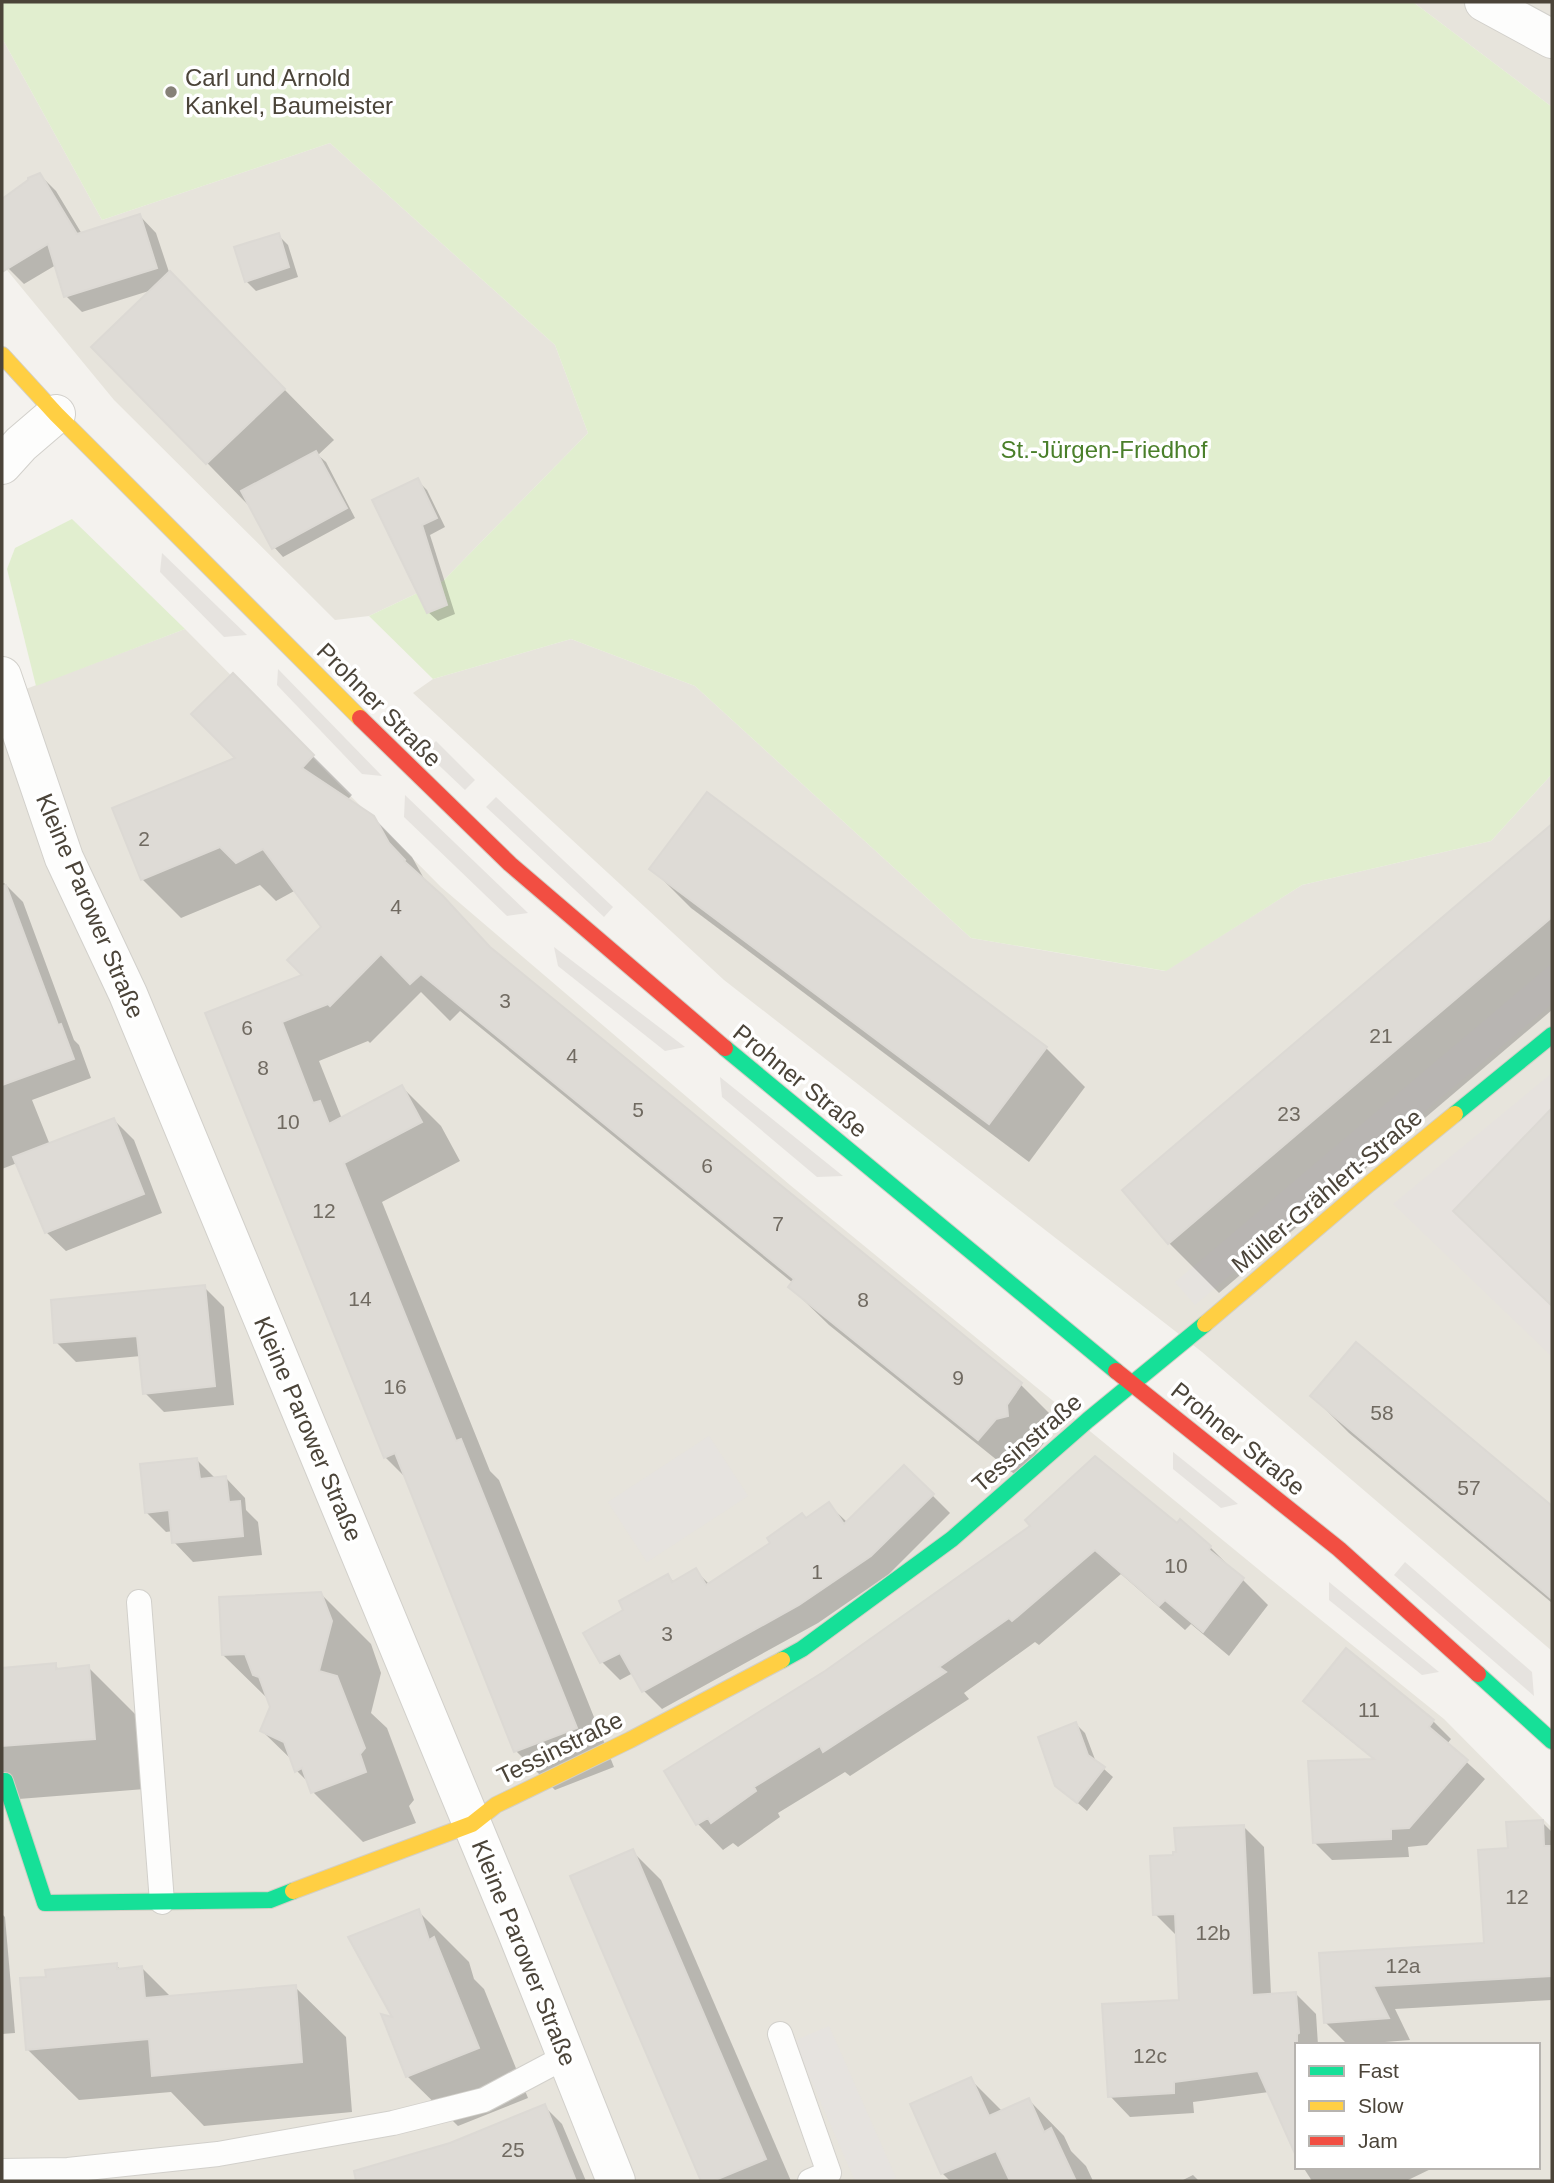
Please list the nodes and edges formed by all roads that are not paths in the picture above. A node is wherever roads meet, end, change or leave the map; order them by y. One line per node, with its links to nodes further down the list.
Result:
1 (1484, 2): 2 (street)
2 (1552, 39)
3 (2, 355): 4 (main road, Prohner Straße)
4 (56, 414): 5 (street); 9 (main road, Prohner Straße)
5 (2, 465)
6 (2, 676): 7 (street, Kleine Parower Straße)
7 (8, 720): 13 (street, Kleine Parower Straße)
8 (1552, 1035): 9 (main road, Müller-Grählert-Straße)
9 (1132, 1384): 11 (main road, Prohner Straße); 13 (main road, Tessinstraße)
10 (139, 1602): 14 (lane)
11 (1552, 1741)
12 (2, 1782): 14 (main road, Tessinstraße)
13 (472, 1824): 14 (main road, Tessinstraße); 16 (street, Kleine Parower Straße)
14 (162, 1902)
15 (780, 2034): 19 (lane)
16 (565, 2057): 17 (lane); 18 (street, Kleine Parower Straße)
17 (2, 2172)
18 (616, 2181)
19 (810, 2181)

